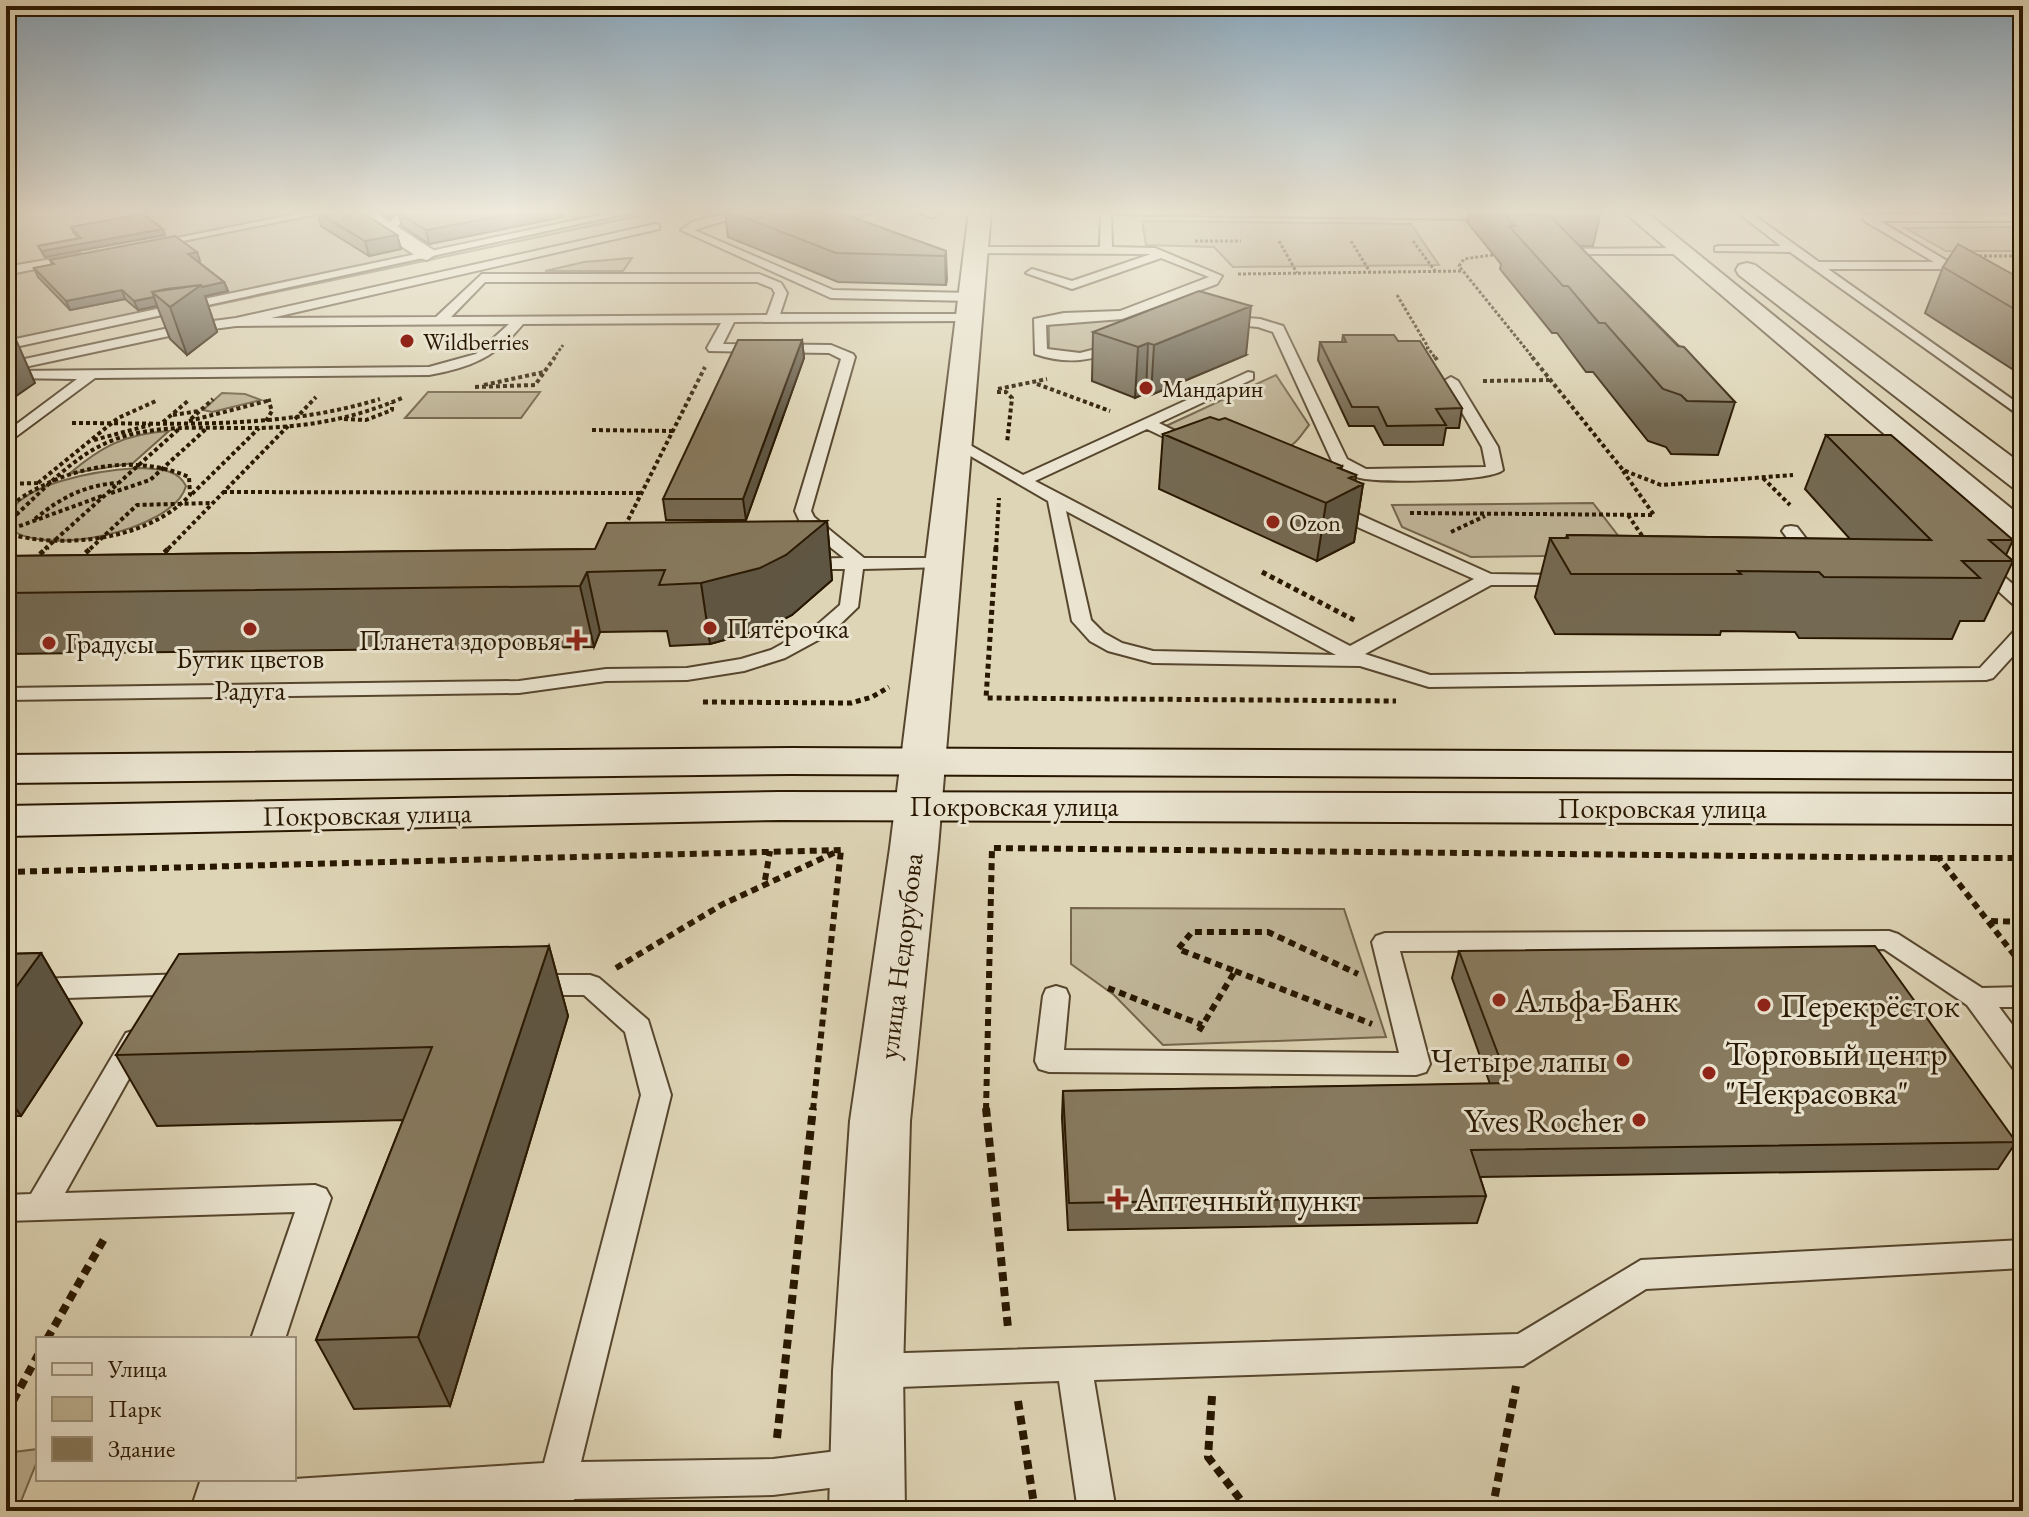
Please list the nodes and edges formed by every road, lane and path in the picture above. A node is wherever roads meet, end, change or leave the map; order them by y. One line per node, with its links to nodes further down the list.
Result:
1 (295, 282): 26 (lane)
2 (436, 282): 23 (lane)
3 (469, 282): 20 (lane)
4 (768, 282): 19 (lane)
5 (806, 282): 15 (lane)
6 (973, 282): 15 (main road, улица Недорубова)
7 (1061, 282): 8 (lane)
8 (1081, 282)
9 (1211, 282): 16 (lane)
10 (1472, 282): 40 (path)
11 (1718, 282): 78 (street)
12 (1763, 282): 79 (street)
13 (1838, 282): 49 (lane)
14 (1397, 295): 30 (path)
15 (970, 307): 19 (lane); 70 (main road, улица Недорубова)
16 (1122, 315): 17 (lane); 24 (lane)
17 (1153, 318)
18 (729, 319): 19 (lane); 21 (lane); 28 (lane)
19 (772, 319)
20 (440, 320): 21 (lane); 23 (lane)
21 (519, 320): 32 (lane)
22 (1200, 321): 41 (lane)
23 (236, 322): 25 (lane)
24 (1137, 338)
25 (139, 339): 31 (lane); 38 (lane)
26 (6, 345)
27 (563, 345): 34 (path)
28 (714, 348): 65 (path); 110 (lane)
29 (1413, 348): 30 (path)
30 (1428, 348): 41 (path)
31 (6, 367)
32 (450, 367): 33 (lane); 47 (path)
33 (429, 371): 36 (lane); 52 (path)
34 (545, 371): 34 (path)
35 (241, 374): 36 (lane); 38 (lane); 42 (path)
36 (339, 374): 52 (path)
37 (6, 375): 38 (lane)
38 (91, 375): 57 (lane)
39 (1248, 376): 59 (lane)
40 (1550, 380): 41 (path); 76 (path)
41 (1451, 381)
42 (223, 391): 44 (path); 48 (path); 56 (path)
43 (995, 391): 82 (path)
44 (198, 392): 45 (path); 50 (path)
45 (179, 395)
46 (168, 398): 58 (path)
47 (392, 403): 51 (path); 51 (path)
48 (200, 411): 50 (path); 54 (path)
49 (2023, 414)
50 (170, 416): 53 (path)
51 (341, 418): 60 (path)
52 (294, 420): 56 (path); 60 (path)
53 (164, 422): 54 (path); 58 (path); 66 (path)
54 (187, 422): 55 (path); 61 (path)
55 (213, 422): 56 (path); 62 (path)
56 (265, 422): 63 (path)
57 (27, 423): 58 (path); 68 (lane)
58 (112, 423): 69 (path)
59 (1146, 423): 71 (lane); 82 (lane)
60 (287, 427): 63 (path); 87 (path)
61 (180, 429): 62 (path); 67 (path); 74 (path)
62 (206, 429): 63 (path); 75 (path)
63 (258, 429): 92 (path)
64 (592, 430): 65 (path)
65 (673, 431): 88 (path)
66 (117, 432): 67 (path); 69 (path)
67 (123, 437): 73 (path)
68 (6, 439)
69 (89, 442): 72 (path)
70 (956, 443): 82 (lane); 109 (main road, улица Недорубова)
71 (1215, 455)
72 (70, 457): 73 (path); 83 (path)
73 (86, 457): 81 (path)
74 (139, 465): 75 (path); 81 (path); 85 (path)
75 (165, 466): 89 (path); 92 (path)
76 (1623, 470): 80 (path); 96 (path)
77 (1921, 473): 78 (lane)
78 (1949, 473): 102 (street)
79 (2019, 474)
80 (1793, 475)
81 (60, 479): 84 (path); 98 (path)
82 (1013, 482): 90 (lane); 121 (path)
83 (38, 483): 84 (path); 86 (path)
84 (47, 483): 94 (path)
85 (119, 483): 89 (path); 97 (path)
86 (6, 484)
87 (223, 492): 88 (path); 93 (path)
88 (642, 493): 101 (path)
89 (106, 495): 97 (path); 105 (path)
90 (1055, 497): 119 (lane); 119 (lane)
91 (1311, 499): 95 (lane)
92 (183, 503): 93 (path); 104 (path); 104 (path)
93 (212, 503): 112 (path)
94 (6, 509)
95 (1339, 512): 96 (path); 114 (lane)
96 (1627, 515): 106 (path)
97 (32, 521): 100 (path); 103 (path)
98 (6, 524)
99 (1791, 531): 116 (lane)
100 (6, 532): 103 (path)
101 (636, 532)
102 (2023, 535)
103 (13, 537): 105 (path)
104 (102, 537): 105 (path); 113 (path)
105 (52, 543): 108 (path)
106 (1651, 548)
107 (1964, 550): 117 (lane)
108 (32, 561)
109 (943, 563): 110 (lane); 124 (main road, улица Недорубова)
110 (855, 564): 111 (lane); 120 (lane)
111 (788, 565)
112 (149, 569)
113 (68, 570)
114 (1488, 579): 115 (lane); 119 (lane)
115 (1597, 581)
116 (1810, 583)
117 (2023, 603)
118 (2023, 633): 119 (lane)
119 (1356, 657)
120 (6, 694)
121 (986, 698)
122 (2023, 766): 124 (main road, Покровская улица)
123 (6, 769): 124 (main road, Покровская улица)
124 (920, 784): 125 (main road, Покровская улица); 126 (main road, Покровская улица); 163 (main road, улица Недорубова)
125 (2023, 809)
126 (6, 821)
127 (841, 850): 128 (path); 132 (path); 166 (path)
128 (770, 851): 131 (path); 132 (path)
129 (1939, 858): 130 (path); 133 (path); 162 (path)
130 (2023, 858)
131 (6, 872)
132 (765, 880): 141 (path)
133 (1991, 921): 134 (path); 135 (path)
134 (2023, 922)
135 (2023, 967)
136 (1235, 971): 137 (path); 147 (path); 151 (path)
137 (1360, 975)
138 (169, 984): 139 (lane); 143 (lane); 153 (lane)
139 (216, 985)
140 (496, 985): 141 (lane)
141 (590, 985): 168 (lane)
142 (1108, 988): 147 (path)
143 (6, 990)
144 (1056, 996): 150 (lane)
145 (2023, 997): 146 (lane)
146 (1977, 998): 149 (lane); 151 (lane)
147 (1202, 1025): 148 (path); 150 (path)
148 (1216, 1030)
149 (2023, 1060)
150 (1181, 1062): 151 (lane)
151 (1392, 1064)
152 (124, 1204): 153 (lane); 156 (path); 157 (lane)
153 (40, 1207): 154 (lane)
154 (6, 1208)
155 (2023, 1254): 158 (lane)
156 (48, 1337)
157 (269, 1337)
158 (1523, 1350): 160 (lane); 174 (path)
159 (36, 1358): 164 (path)
160 (1214, 1359): 161 (lane); 173 (path)
161 (1074, 1364): 162 (lane); 172 (lane)
162 (1012, 1366): 163 (lane); 171 (path)
163 (868, 1371): 167 (main road, улица Недорубова)
164 (9, 1399): 165 (path)
165 (6, 1414)
166 (773, 1477): 167 (lane); 168 (lane)
167 (866, 1488)
168 (556, 1496): 169 (lane)
169 (215, 1497)
170 (2023, 1503): 175 (path)
171 (1035, 1511)
172 (1097, 1511)
173 (1249, 1511)
174 (1492, 1511)
175 (1958, 1511)

